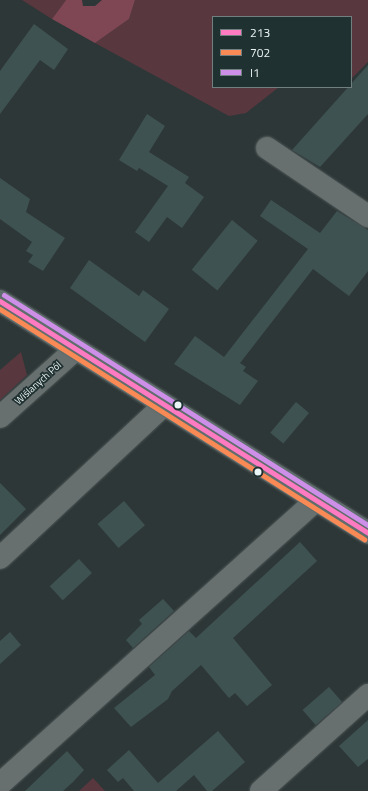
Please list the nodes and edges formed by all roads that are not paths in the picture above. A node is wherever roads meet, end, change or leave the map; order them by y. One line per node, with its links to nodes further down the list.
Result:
1 (267, 148): 2 (street)
2 (368, 216)
3 (0, 301): 4 (main road)
4 (76, 349): 5 (main road); 6 (street, Wiślanych Pól)
5 (164, 405): 7 (main road); 9 (street)
6 (0, 417)
7 (316, 500): 8 (main road); 11 (street)
8 (368, 533)
9 (0, 558)
10 (368, 695): 12 (street)
11 (0, 784)
12 (261, 791)

